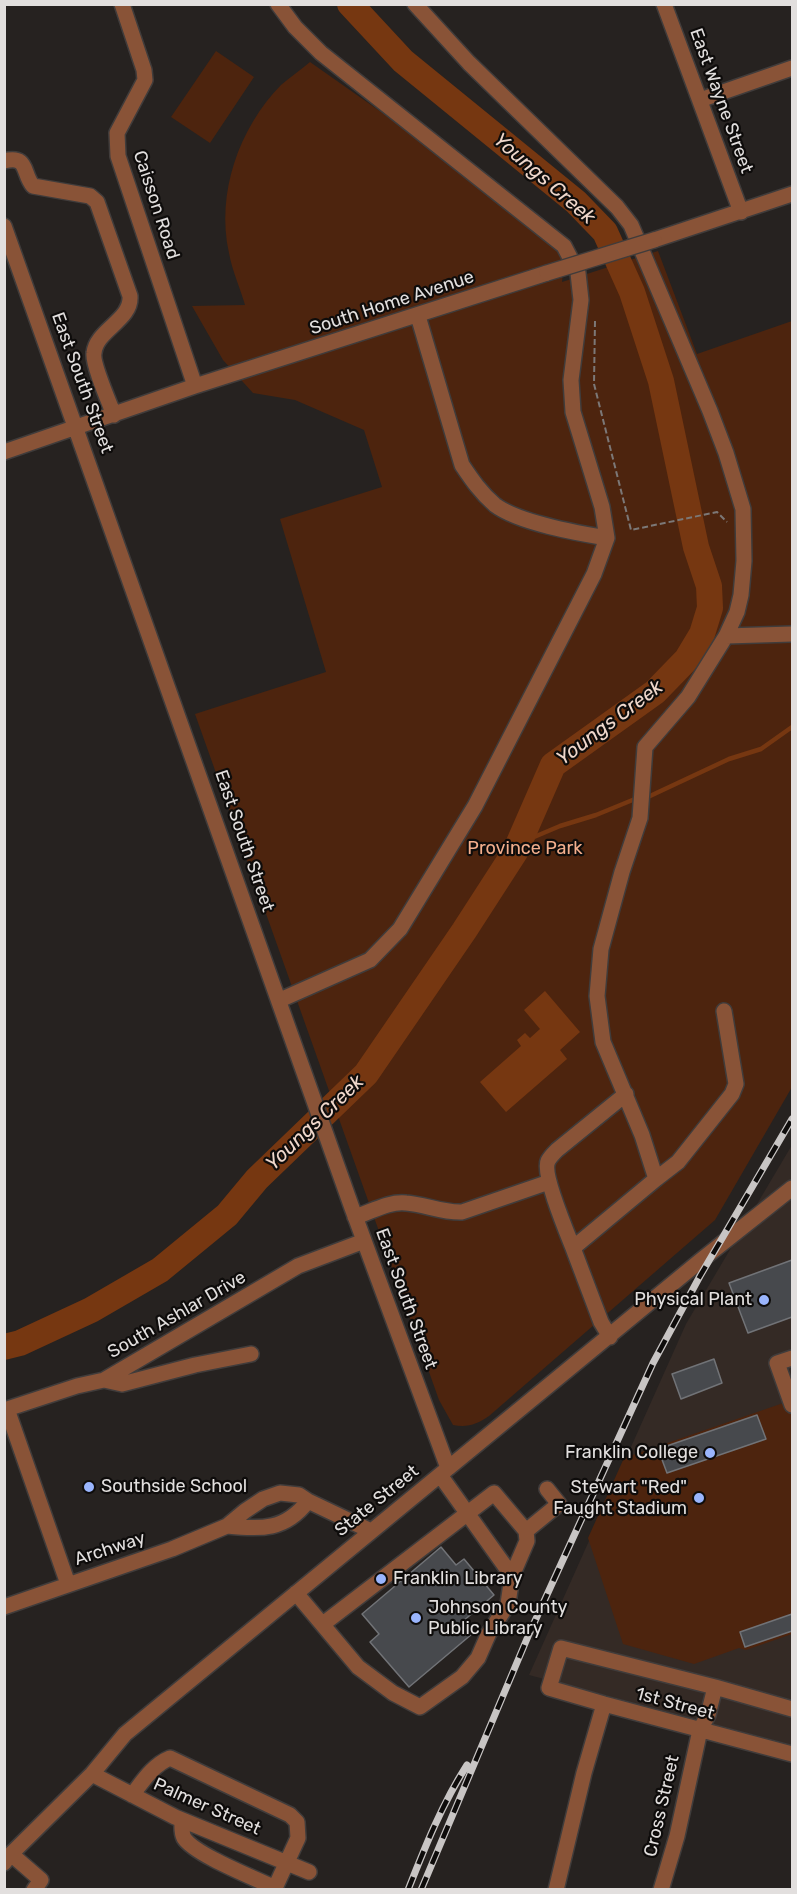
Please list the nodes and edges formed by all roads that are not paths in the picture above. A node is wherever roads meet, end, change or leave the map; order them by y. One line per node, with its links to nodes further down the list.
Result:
1 (122, 4): 12 (street, Caisson Road)
2 (278, 4): 16 (street)
3 (415, 4): 18 (street)
4 (664, 4): 6 (street, East Wayne Street)
5 (792, 68): 6 (street)
6 (700, 100): 9 (street, East Wayne Street)
7 (4, 161): 13 (street)
8 (792, 194): 9 (street, South Home Avenue)
9 (741, 212): 11 (street, South Home Avenue, bridge)
10 (4, 226): 14 (street, East South Street)
11 (418, 316): 12 (street, South Home Avenue); 16 (street)
12 (195, 386): 13 (street, South Home Avenue)
13 (114, 415): 14 (street, South Home Avenue)
14 (77, 427): 15 (street, South Home Avenue); 19 (street, East South Street)
15 (4, 452)
16 (607, 538): 19 (street)
17 (792, 634): 18 (street)
18 (726, 636): 21 (street)
19 (279, 1000): 25 (street, East South Street)
20 (724, 1011): 22 (street)
21 (626, 1094): 22 (street); 23 (street)
22 (656, 1179): 27 (street)
23 (549, 1182): 25 (street); 27 (street)
24 (792, 1188): 28 (street, State Street)
25 (354, 1212): 26 (street, East South Street)
26 (364, 1241): 31 (street, South Ashlar Drive); 34 (street, East South Street)
27 (573, 1248): 28 (street)
28 (610, 1337): 34 (street, State Street)
29 (251, 1354): 31 (street)
30 (792, 1358): 32 (street)
31 (104, 1380): 33 (street, South Ashlar Drive)
32 (792, 1405)
33 (6, 1410): 42 (street)
34 (444, 1472): 37 (street, East South Street); 39 (street, State Street)
35 (547, 1489): 40 (street)
36 (308, 1501): 38 (street, Archway); 38 (street, Archway); 39 (street, Archway)
37 (466, 1513): 40 (street); 41 (street, East South Street); 45 (street)
38 (227, 1526): 42 (street, Archway)
39 (371, 1531): 43 (street, State Street)
40 (526, 1531): 41 (street)
41 (512, 1576): 45 (street)
42 (68, 1584): 44 (street, Archway)
43 (296, 1593): 45 (street); 51 (street, State Street)
44 (4, 1607)
45 (323, 1624)
46 (715, 1687): 47 (street, 1st Street); 48 (street); 49 (street, Cross Street)
47 (604, 1704): 49 (street, 1st Street); 59 (street)
48 (792, 1709)
49 (700, 1730): 50 (street, 1st Street); 60 (street, Cross Street)
50 (792, 1754)
51 (92, 1774): 52 (street, Palmer Street); 54 (street, State Street)
52 (132, 1795): 53 (street, Palmer Street); 55 (street)
53 (182, 1820): 55 (street, Palmer Street); 57 (street)
54 (8, 1858): 58 (street)
55 (288, 1863): 56 (street, Palmer Street); 57 (street)
56 (309, 1872)
57 (275, 1889)
58 (34, 1890)
59 (556, 1890)
60 (661, 1890)

